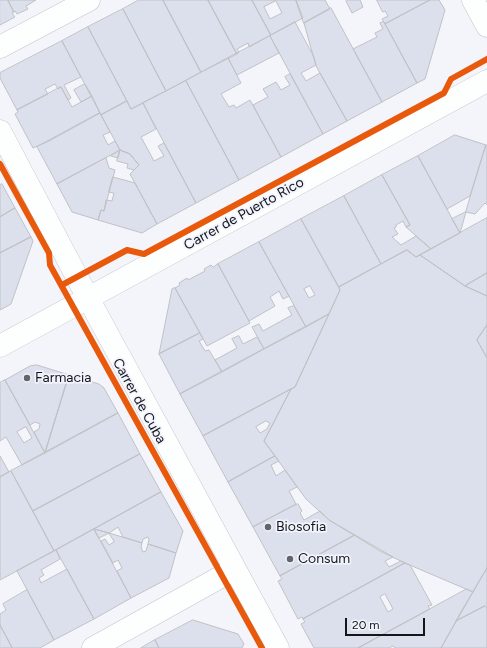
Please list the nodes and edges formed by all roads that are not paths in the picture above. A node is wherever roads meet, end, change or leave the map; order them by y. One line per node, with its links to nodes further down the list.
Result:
1 (89, 0): 4 (street)
2 (473, 0): 3 (street)
3 (487, 26)
4 (0, 47)
5 (487, 81): 7 (street, Carrer de Puerto Rico)
6 (0, 131): 7 (street, Carrer de Cuba)
7 (88, 298): 8 (street, Carrer de Puerto Rico); 9 (street, Carrer de Cuba)
8 (0, 346)
9 (236, 569): 10 (street); 11 (street, Carrer de Cuba)
10 (93, 648)
11 (278, 648)

